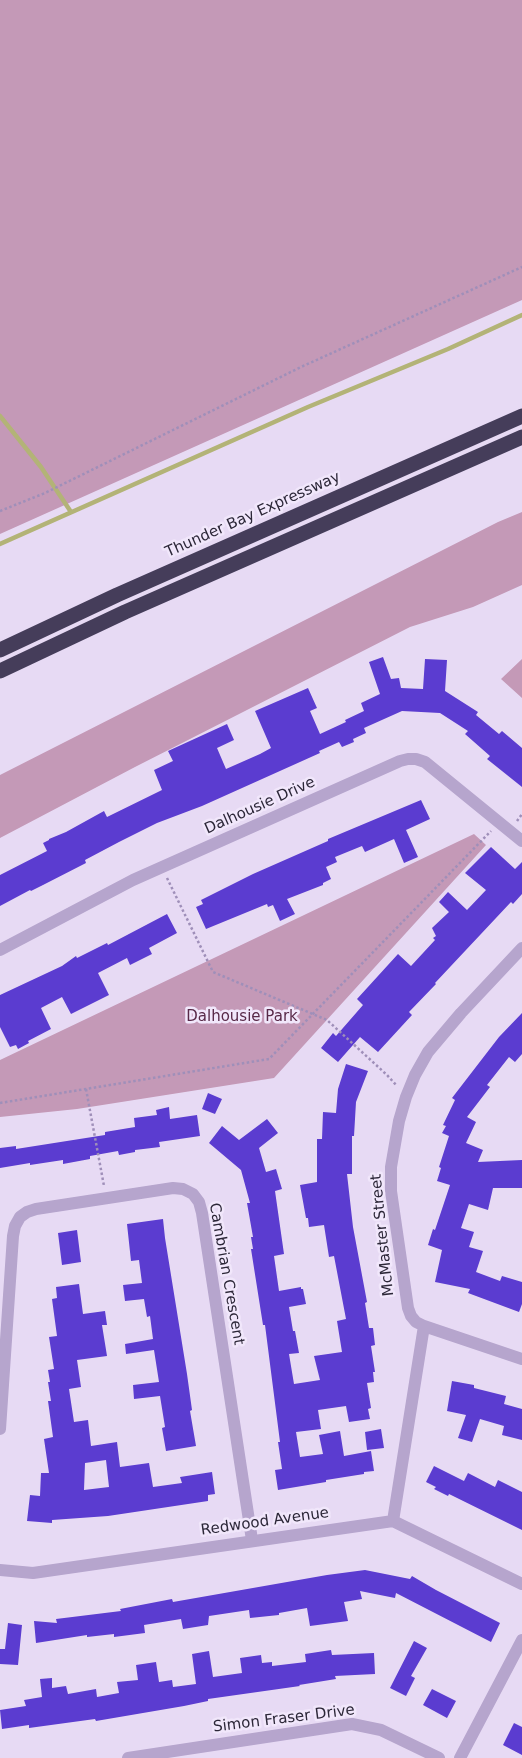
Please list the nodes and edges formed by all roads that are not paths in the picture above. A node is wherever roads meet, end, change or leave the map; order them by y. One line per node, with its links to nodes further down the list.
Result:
1 (522, 416): 3 (highway, Thunder Bay Expressway)
2 (522, 437): 4 (highway)
3 (0, 650)
4 (0, 671)
5 (522, 841): 7 (street, Dalhousie Drive)
6 (522, 948): 8 (street, McMaster Street)
7 (0, 950)
8 (424, 1326): 9 (street); 11 (street)
9 (522, 1359)
10 (0, 1429): 12 (street, Cambrian Crescent)
11 (393, 1521): 12 (street, Redwood Avenue); 14 (street)
12 (252, 1540): 13 (street, Redwood Avenue)
13 (0, 1570)
14 (522, 1584)
15 (522, 1640): 18 (street)
16 (128, 1758): 17 (street, Simon Fraser Drive)
17 (438, 1758)
18 (460, 1758)

